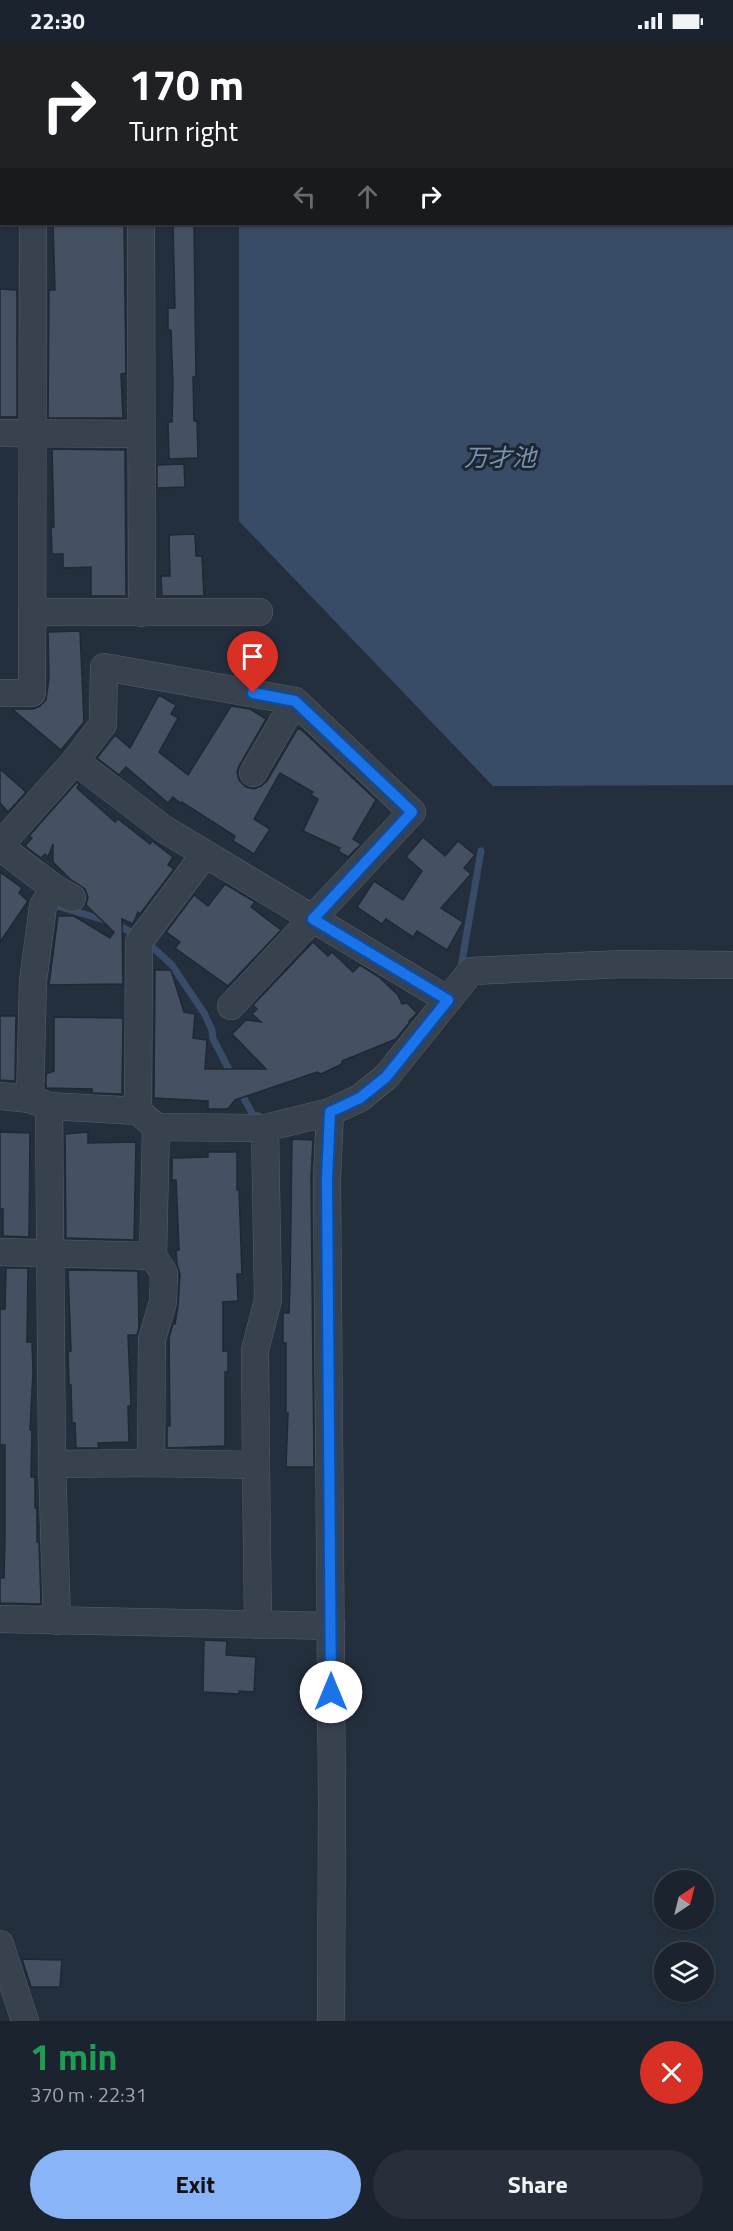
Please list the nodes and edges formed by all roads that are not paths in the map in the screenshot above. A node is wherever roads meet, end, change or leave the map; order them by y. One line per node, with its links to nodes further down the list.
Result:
1 (33, 225): 4 (street)
2 (141, 225): 5 (street)
3 (0, 433): 4 (street)
4 (33, 433): 5 (street); 6 (street)
5 (141, 434): 8 (street)
6 (33, 612): 8 (street); 9 (street)
7 (259, 612): 8 (street)
8 (142, 613)
9 (0, 693)
10 (295, 701): 11 (street); 12 (street); 15 (street)
11 (75, 761): 13 (street); 14 (street)
12 (253, 773)
13 (0, 846): 20 (street)
14 (205, 854): 15 (street); 22 (street)
15 (313, 919): 17 (street); 18 (street)
16 (733, 965): 17 (street)
17 (448, 1000): 21 (street)
18 (231, 1006)
19 (0, 1096): 20 (street)
20 (40, 1103): 22 (street); 25 (street)
21 (330, 1112): 23 (street); 33 (street)
22 (147, 1119): 23 (street); 26 (street)
23 (265, 1128): 29 (street)
24 (0, 1252): 25 (street)
25 (50, 1254): 26 (street); 28 (street)
26 (153, 1256): 27 (street)
27 (151, 1463): 28 (street); 29 (street)
28 (52, 1464): 31 (street)
29 (256, 1465): 32 (street)
30 (0, 1619): 31 (street)
31 (57, 1621): 32 (street)
32 (258, 1625): 33 (street)
33 (331, 1626): 36 (street)
34 (0, 1944): 35 (street)
35 (25, 2021)
36 (331, 2021)

